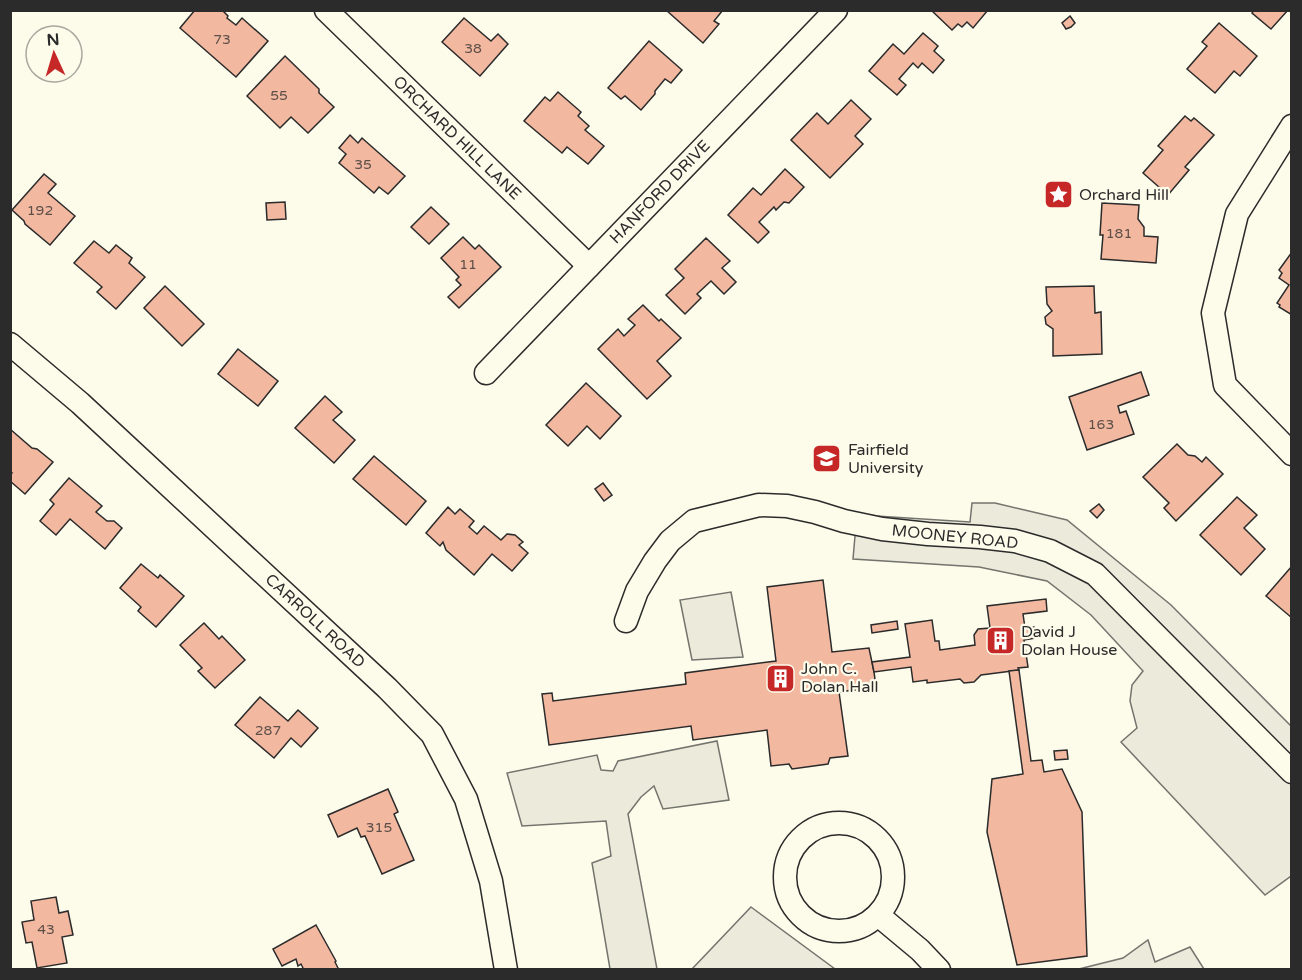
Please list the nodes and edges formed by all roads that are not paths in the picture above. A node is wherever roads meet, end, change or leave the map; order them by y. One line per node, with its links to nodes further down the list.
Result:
1 (326, 10): 4 (street, ORCHARD HILL LANE)
2 (836, 10): 4 (street, HANFORD DRIVE)
3 (1292, 126): 7 (street)
4 (589, 266): 6 (street, HANFORD DRIVE)
5 (10, 344): 11 (street, CARROLL ROAD)
6 (486, 374)
7 (1292, 454)
8 (626, 621): 9 (street, MOONEY ROAD)
9 (1292, 772)
10 (878, 915): 10 (street); 12 (street)
11 (506, 969)
12 (939, 969)

